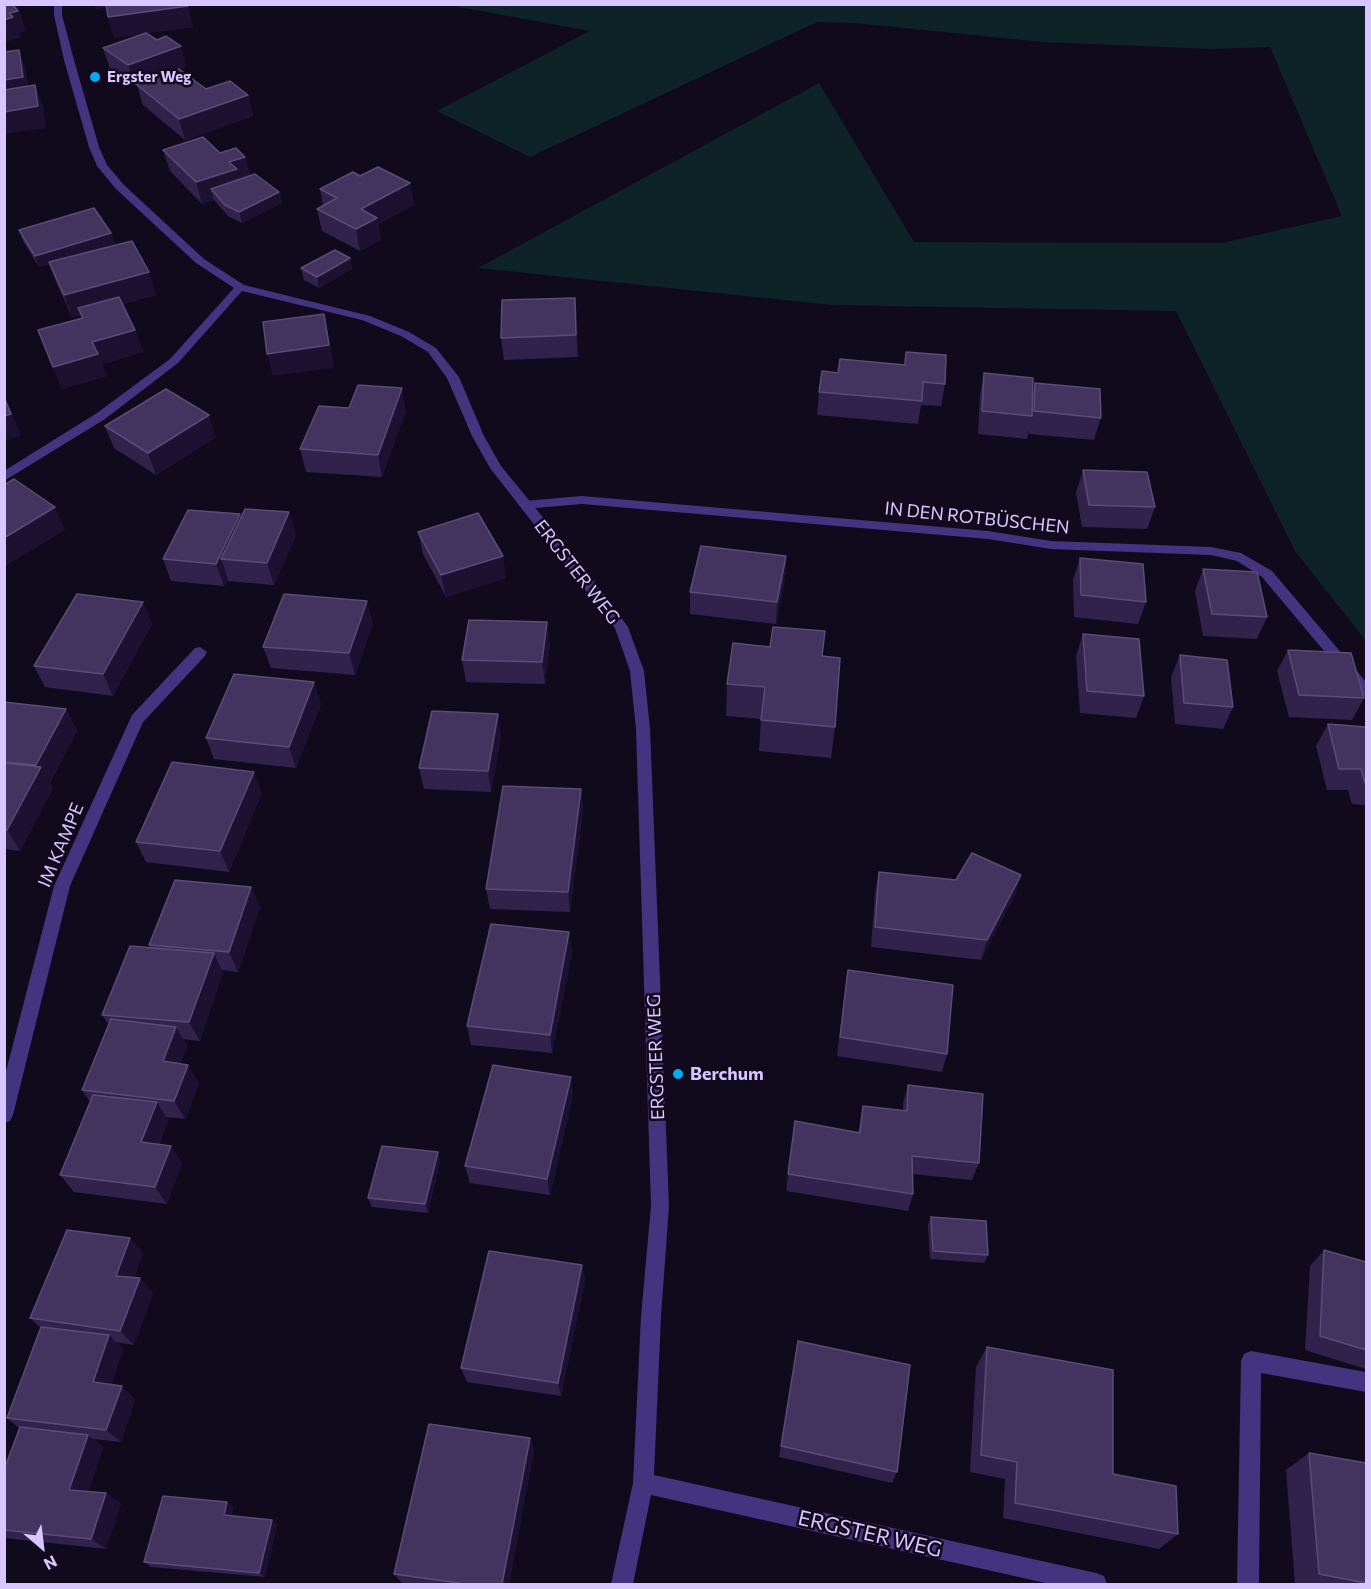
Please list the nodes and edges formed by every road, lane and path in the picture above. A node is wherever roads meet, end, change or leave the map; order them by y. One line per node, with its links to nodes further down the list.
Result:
1 (58, 4): 2 (street, ERGSTER WEG)
2 (240, 287): 3 (street); 4 (street, ERGSTER WEG)
3 (4, 477)
4 (524, 505): 6 (street, IN DEN ROTBÜSCHEN); 9 (street, ERGSTER WEG)
5 (200, 652): 7 (street, IM KAMPE)
6 (1366, 692)
7 (4, 1115)
8 (1366, 1383): 12 (street)
9 (643, 1483): 10 (street, ERGSTER WEG); 11 (street, ERGSTER WEG)
10 (622, 1584)
11 (1096, 1584)
12 (1248, 1584)

